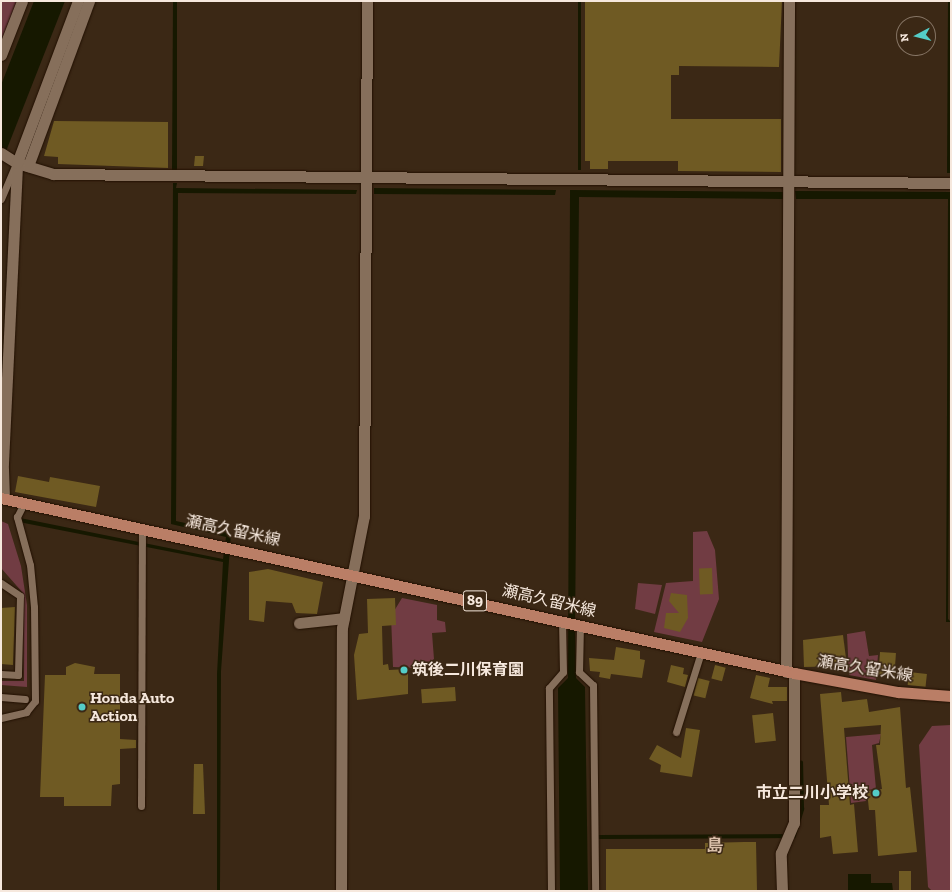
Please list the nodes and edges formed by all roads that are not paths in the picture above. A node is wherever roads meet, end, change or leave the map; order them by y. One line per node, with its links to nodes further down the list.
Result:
1 (22, 1): 6 (street)
2 (78, 1): 8 (street)
3 (89, 1): 9 (street)
4 (367, 1): 10 (street)
5 (789, 1): 11 (street)
6 (1, 55)
7 (4, 154): 8 (street)
8 (17, 163): 9 (street); 13 (lane); 14 (street)
9 (28, 166): 10 (street)
10 (366, 178): 11 (street); 17 (street)
11 (789, 182): 12 (street); 24 (street)
12 (951, 183)
13 (1, 198)
14 (3, 498): 15 (main road, 瀬高久留米線 / 89)
15 (24, 503): 16 (main road, 瀬高久留米線 / 89); 29 (lane)
16 (142, 533): 17 (main road, 瀬高久留米線 / 89); 31 (lane)
17 (351, 574): 19 (street); 20 (main road, 瀬高久留米線 / 89)
18 (1, 583): 25 (lane)
19 (344, 618): 21 (street); 32 (street)
20 (562, 621): 22 (main road, 瀬高久留米線 / 89); 33 (lane)
21 (299, 623)
22 (580, 625): 23 (main road, 瀬高久留米線 / 89); 34 (lane)
23 (701, 652): 24 (main road, 瀬高久留米線 / 89); 30 (lane)
24 (790, 672): 26 (main road, 瀬高久留米線 / 89); 35 (street)
25 (1, 674)
26 (951, 696)
27 (1, 697): 28 (lane)
28 (25, 698)
29 (1, 718)
30 (676, 732)
31 (141, 806)
32 (341, 891)
33 (551, 891)
34 (595, 891)
35 (782, 891)

